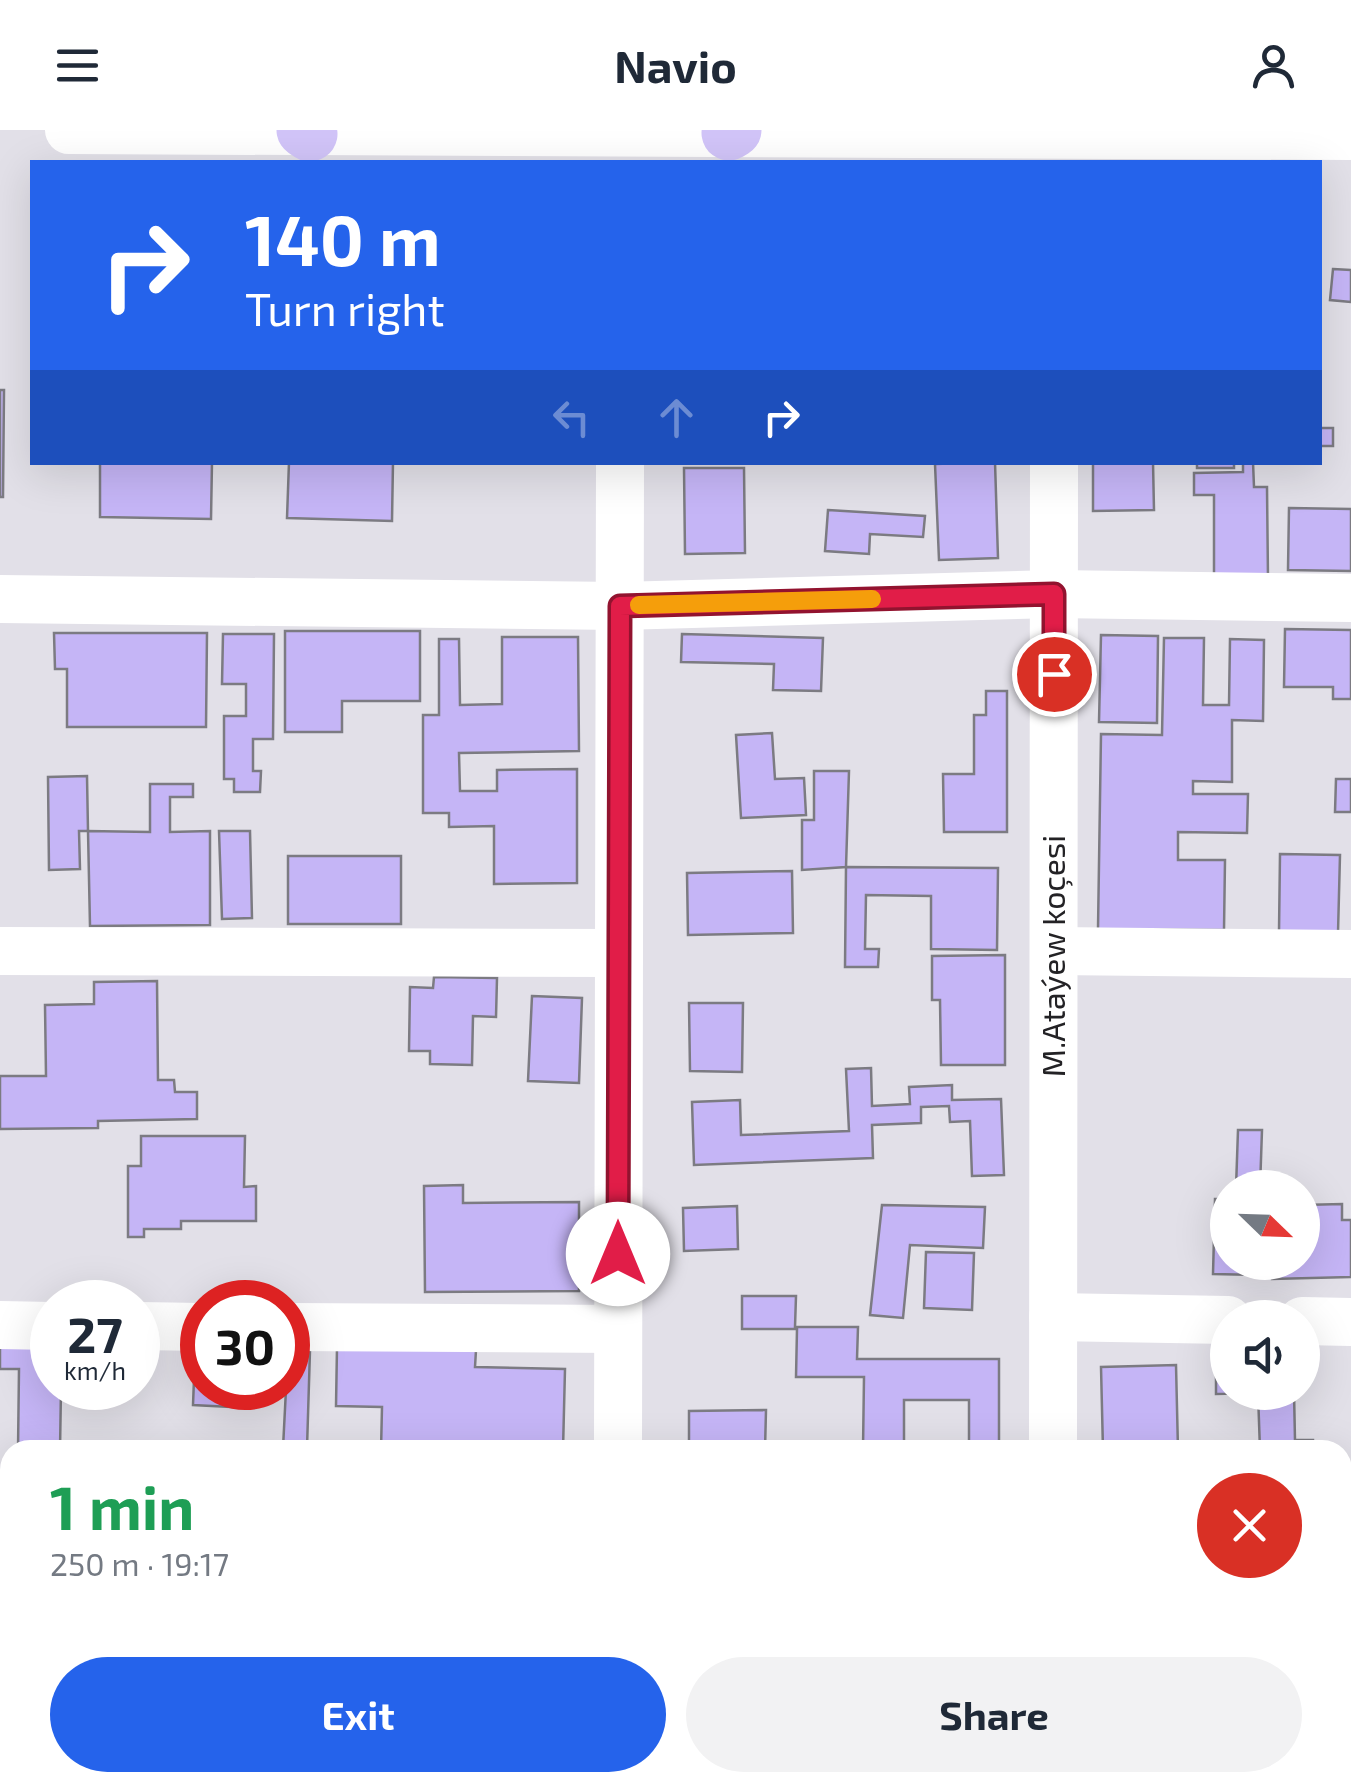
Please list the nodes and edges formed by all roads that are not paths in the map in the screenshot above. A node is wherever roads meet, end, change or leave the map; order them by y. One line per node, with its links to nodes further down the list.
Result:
1 (69, 130): 3 (street)
2 (732, 131): 5 (street); 6 (street)
3 (307, 132): 5 (street)
4 (1351, 136): 6 (street)
5 (621, 148)
6 (1055, 148)
7 (620, 465): 12 (street)
8 (1054, 465): 9 (street, M.Ataýew koçesi)
9 (1054, 594): 10 (street); 12 (street); 14 (street, M.Ataýew koçesi)
10 (1351, 598)
11 (0, 599): 12 (street)
12 (620, 606): 15 (street)
13 (0, 951): 15 (street)
14 (1054, 952): 16 (street); 17 (street, M.Ataýew koçesi)
15 (619, 954): 24 (street)
16 (1351, 954)
17 (1053, 1317): 18 (street); 26 (street, M.Ataýew koçesi)
18 (1210, 1320)
19 (1320, 1321): 20 (street)
20 (1351, 1322)
21 (0, 1326): 22 (street)
22 (30, 1326)
23 (310, 1327): 24 (street)
24 (618, 1329): 25 (street)
25 (618, 1440)
26 (1053, 1440)

